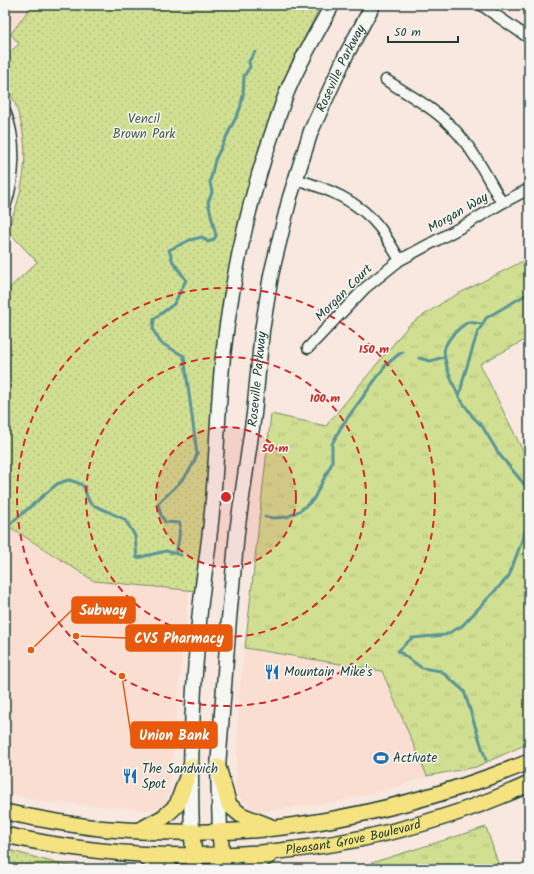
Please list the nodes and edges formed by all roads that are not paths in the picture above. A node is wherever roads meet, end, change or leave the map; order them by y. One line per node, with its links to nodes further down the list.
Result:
1 (332, 5): 14 (main road)
2 (373, 5): 7 (main road, Roseville Parkway)
3 (481, 5): 4 (street)
4 (529, 38)
5 (386, 80): 9 (street)
6 (5, 111): 10 (street)
7 (295, 179): 11 (street); 15 (main road, Roseville Parkway)
8 (529, 189): 9 (street, Morgan Way)
9 (502, 203): 11 (street, Morgan Way)
10 (5, 207)
11 (400, 260): 12 (street, Morgan Court)
12 (308, 348)
13 (529, 762): 18 (main road, Pleasant Grove Boulevard)
14 (191, 766): 19 (main road); 20 (main road)
15 (218, 767): 18 (main road); 21 (main road, Roseville Parkway)
16 (529, 784): 23 (main road, Pleasant Grove Boulevard)
17 (5, 812): 19 (main road, Pleasant Grove Boulevard)
18 (274, 828): 21 (main road, Pleasant Grove Boulevard)
19 (139, 830): 20 (main road, Pleasant Grove Boulevard)
20 (192, 832): 21 (main road, Pleasant Grove Boulevard); 25 (main road)
21 (220, 832): 26 (main road, Roseville Parkway)
22 (5, 835): 24 (main road, Pleasant Grove Boulevard)
23 (274, 853): 26 (main road, Pleasant Grove Boulevard); 28 (main road)
24 (142, 856): 25 (main road, Pleasant Grove Boulevard); 27 (main road)
25 (194, 863): 26 (main road, Pleasant Grove Boulevard)
26 (223, 863)
27 (170, 869)
28 (247, 869)

